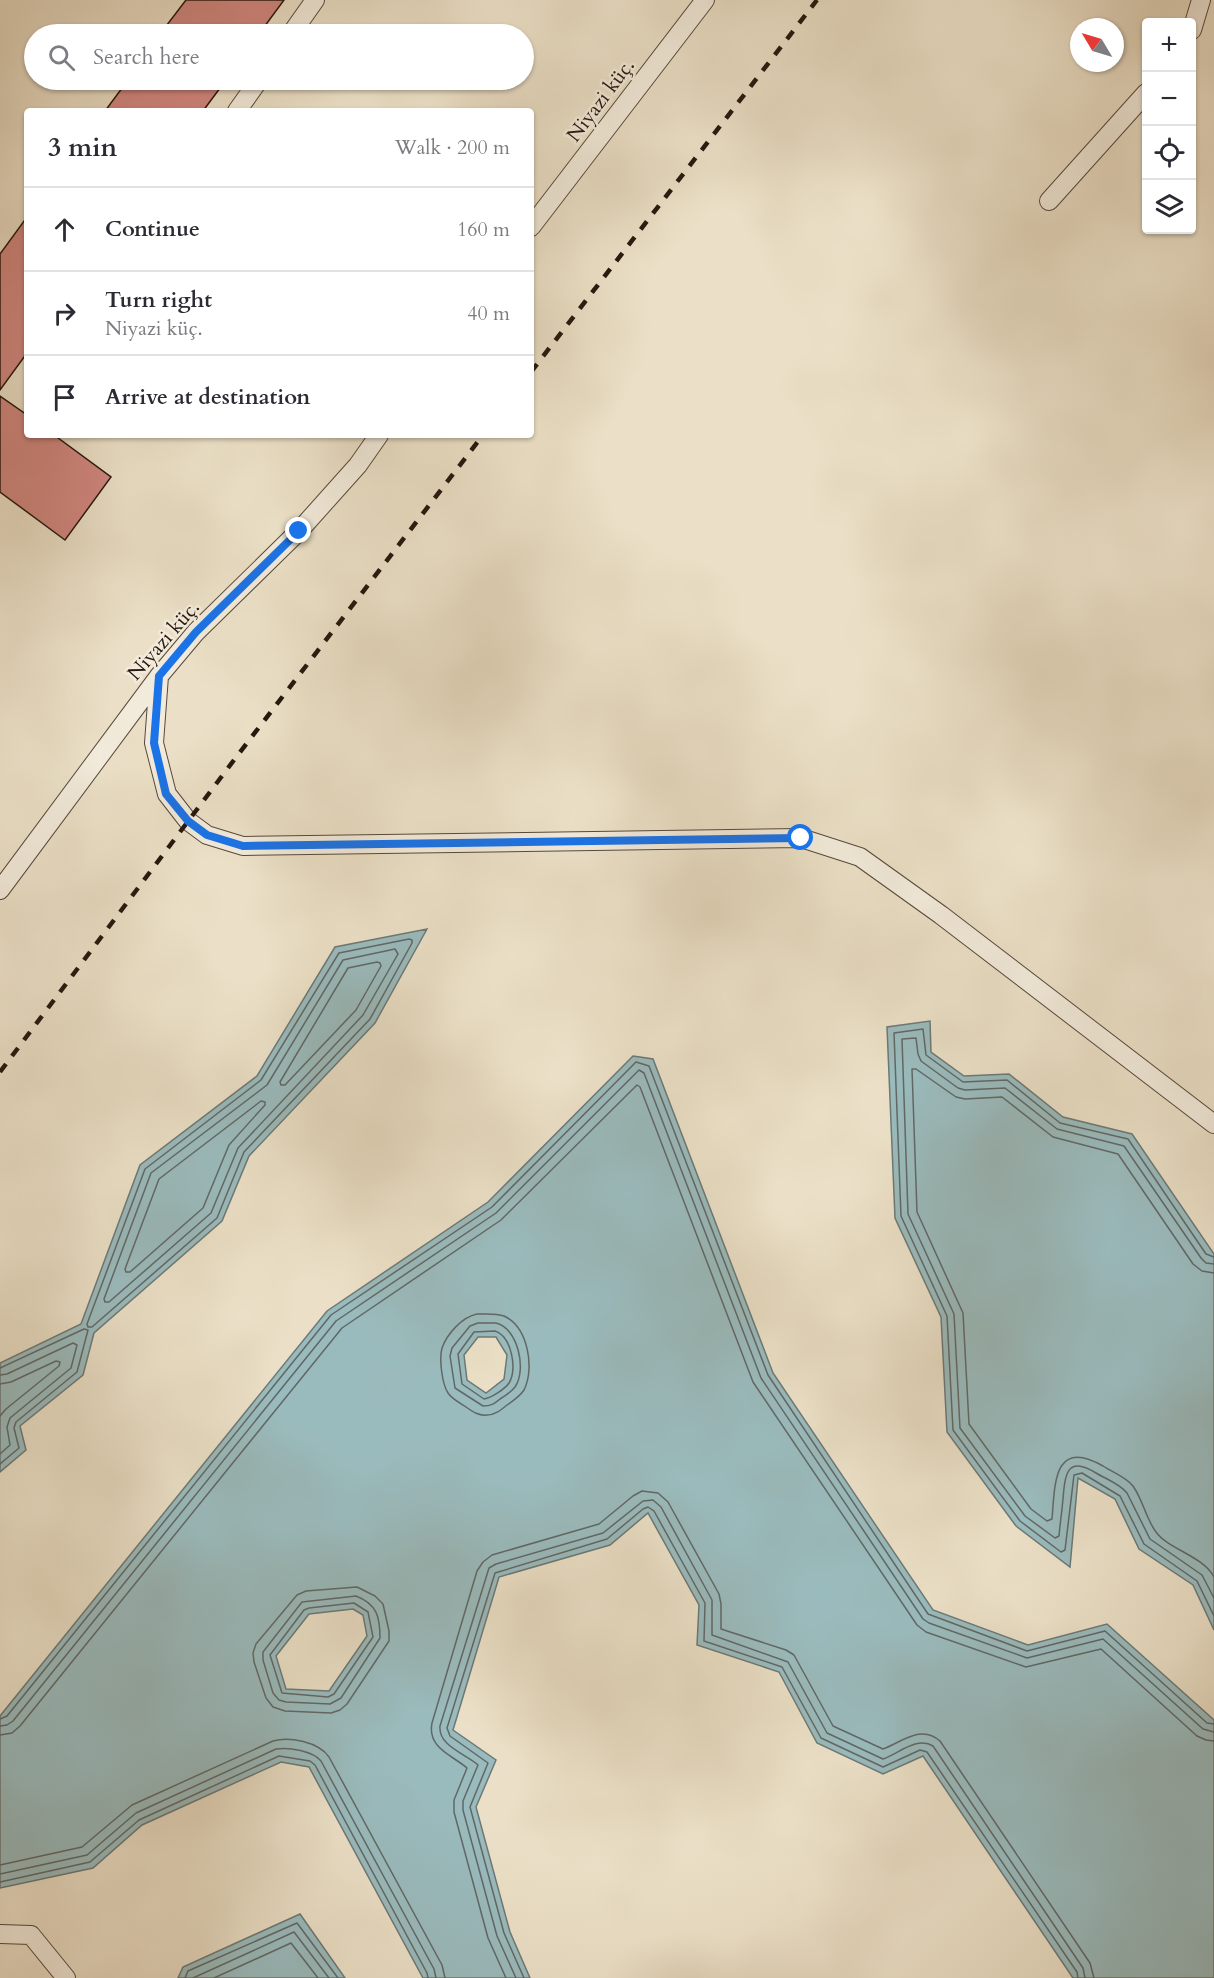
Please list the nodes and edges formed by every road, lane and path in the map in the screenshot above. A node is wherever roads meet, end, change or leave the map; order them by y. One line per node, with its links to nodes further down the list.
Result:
1 (315, 0): 5 (lane)
2 (705, 0): 10 (lane, Niyazi küç.)
3 (1201, 0): 4 (lane)
4 (1195, 18)
5 (298, 24)
6 (253, 90): 8 (lane)
7 (1142, 97): 9 (lane)
8 (239, 108)
9 (1049, 201)
10 (534, 222)
11 (378, 438): 12 (lane, Niyazi küç.)
12 (159, 676): 13 (lane, Niyazi küç.); 14 (lane)
13 (0, 890)
14 (1214, 1124)
15 (0, 1934): 16 (lane)
16 (66, 1978)

